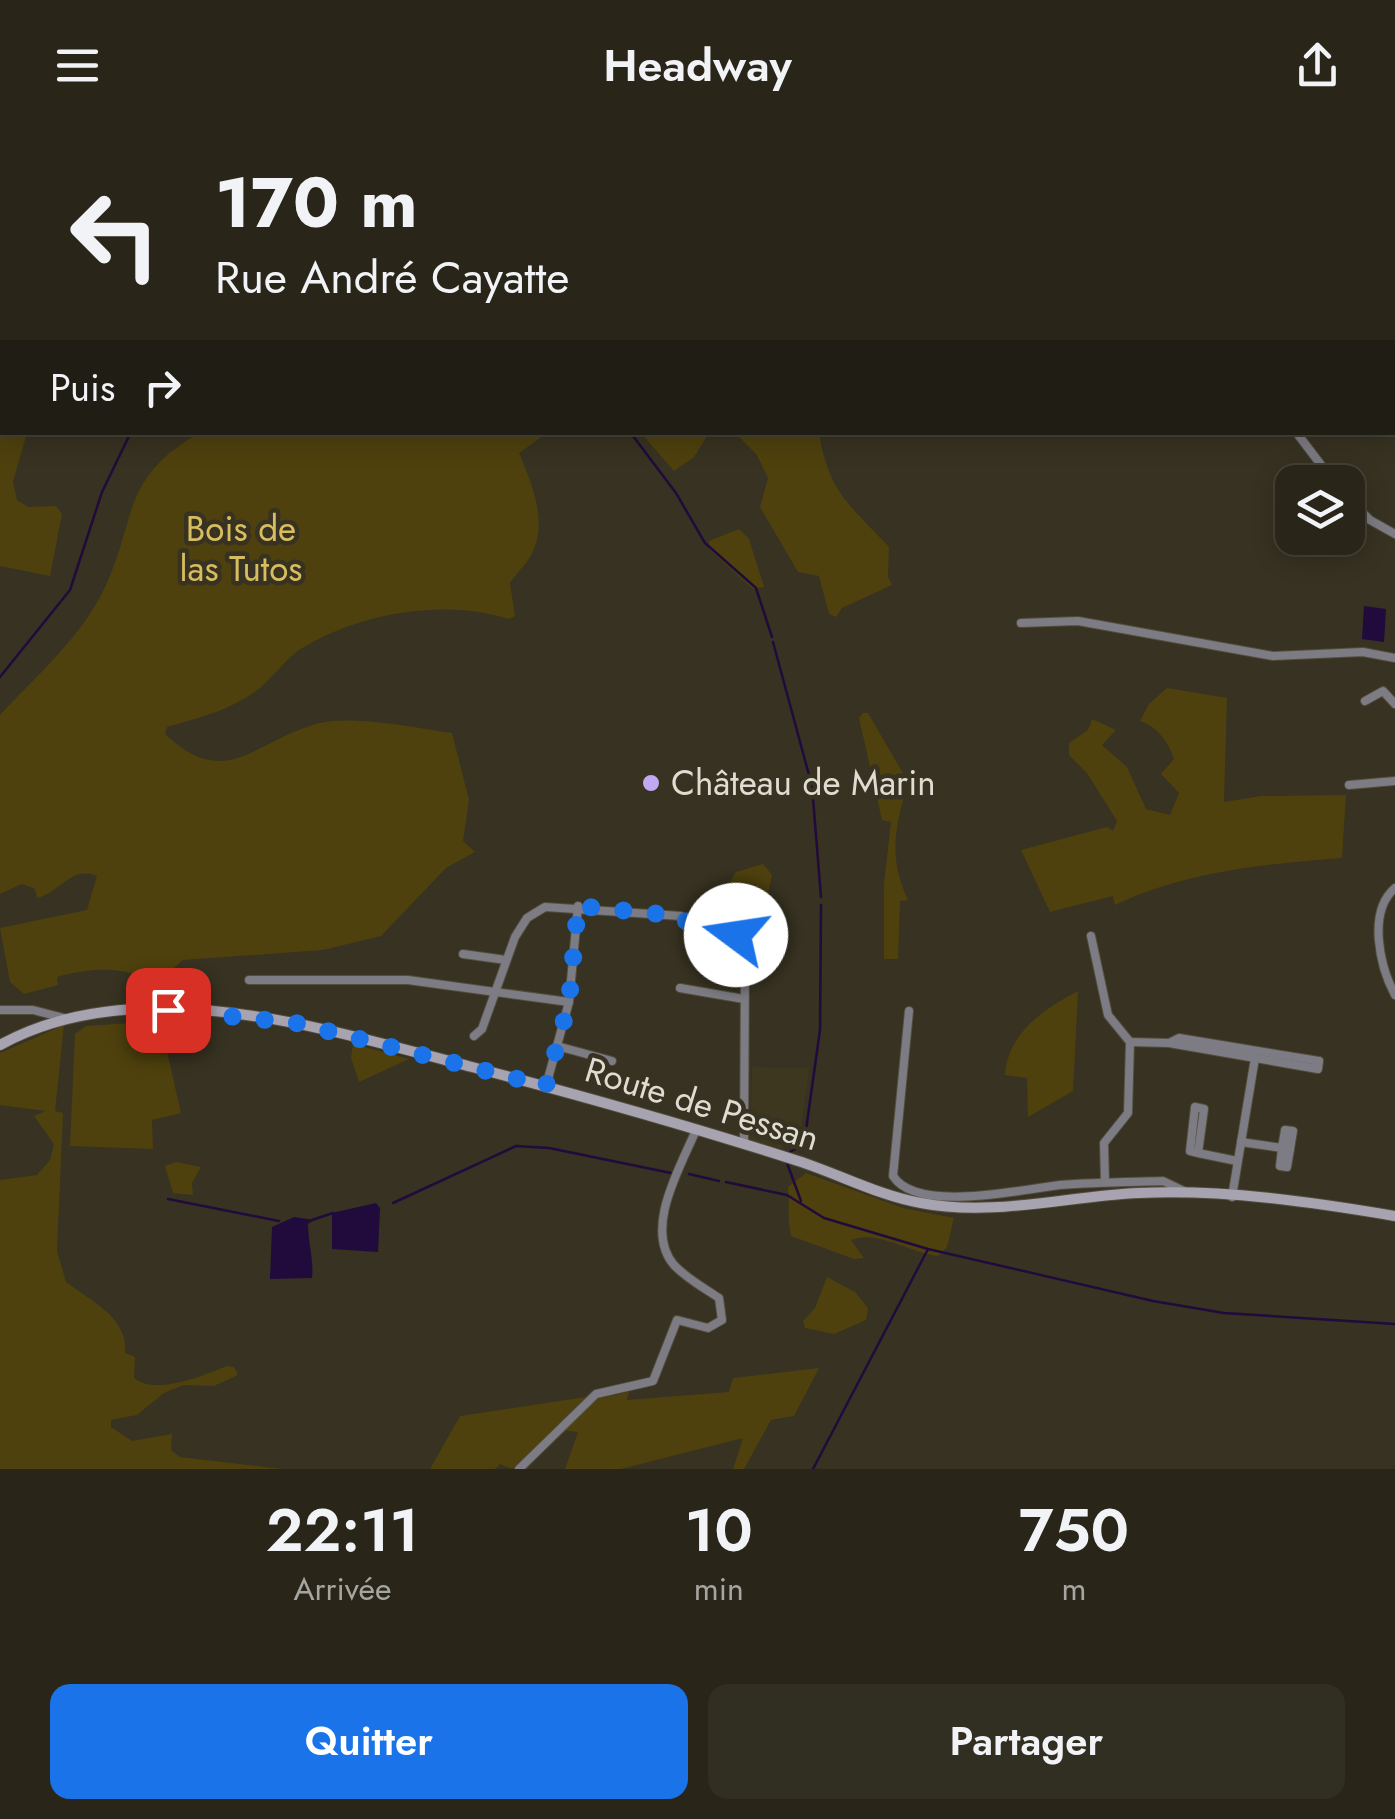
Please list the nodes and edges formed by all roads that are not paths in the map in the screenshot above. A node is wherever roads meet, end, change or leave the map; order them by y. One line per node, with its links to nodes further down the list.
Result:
1 (1298, 435): 2 (street)
2 (1321, 465)
3 (1365, 515): 4 (street)
4 (1395, 534)
5 (1020, 623): 6 (street)
6 (1395, 658)
7 (1365, 701): 8 (street)
8 (1395, 704)
9 (1395, 781): 10 (street)
10 (1349, 785)
11 (1390, 876): 12 (street)
12 (1393, 888): 22 (street)
13 (578, 906): 15 (street); 18 (street); 24 (street)
14 (728, 912): 15 (street)
15 (736, 935): 23 (street)
16 (1091, 936): 29 (street)
17 (463, 954): 18 (street)
18 (506, 960): 21 (street)
19 (249, 980): 21 (street)
20 (680, 988): 23 (street)
21 (495, 991): 24 (street); 28 (street)
22 (1395, 996)
23 (744, 999): 38 (street)
24 (569, 1002): 32 (street)
25 (0, 1010): 27 (street)
26 (909, 1012): 43 (street)
27 (64, 1018): 31 (main road, Route de Pessan); 35 (main road, Route de Pessan)
28 (474, 1036)
29 (1130, 1042): 30 (street); 42 (street)
30 (1169, 1043): 33 (street); 33 (street)
31 (0, 1045)
32 (557, 1046): 34 (street); 35 (street)
33 (1255, 1058): 37 (street)
34 (612, 1061)
35 (546, 1086): 36 (main road, Route de Pessan)
36 (696, 1130): 38 (main road, Route de Pessan); 48 (street)
37 (1241, 1142): 39 (street); 41 (street)
38 (744, 1144): 46 (main road, Route de Pessan)
39 (1286, 1149)
40 (1198, 1152): 40 (street); 41 (street)
41 (1238, 1162): 45 (street)
42 (1105, 1182): 43 (street); 44 (street)
43 (1061, 1185): 46 (street)
44 (1186, 1192): 45 (main road, Route de Pessan); 46 (main road, Route de Pessan)
45 (1232, 1196): 47 (main road, Route de Pessan)
46 (1062, 1200)
47 (1395, 1216)
48 (519, 1469)

